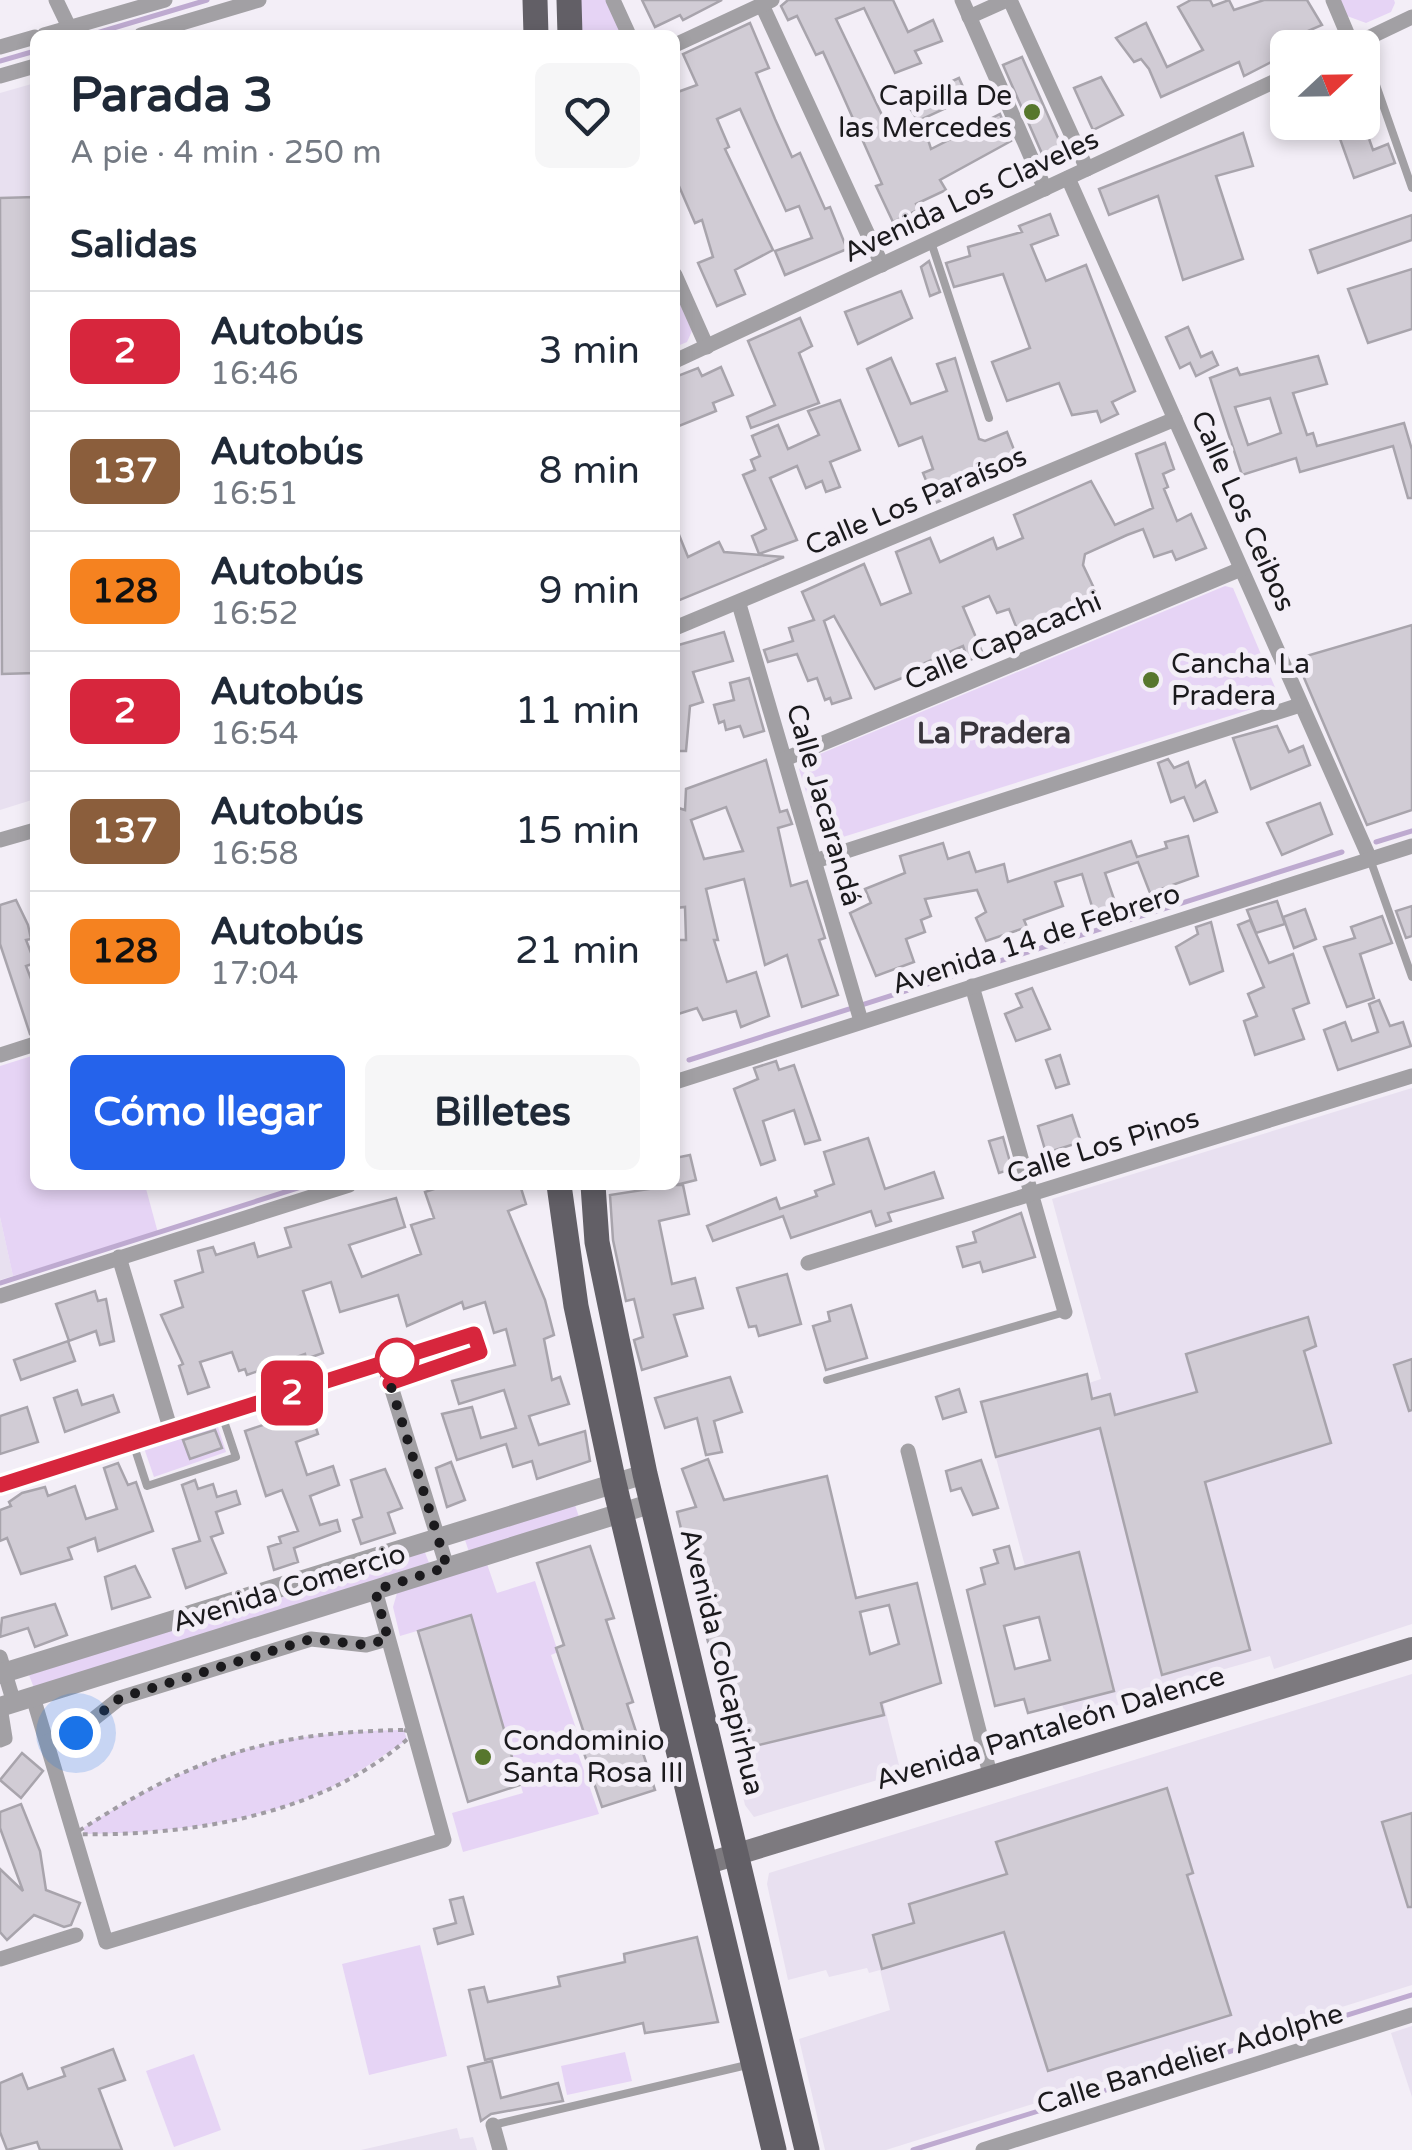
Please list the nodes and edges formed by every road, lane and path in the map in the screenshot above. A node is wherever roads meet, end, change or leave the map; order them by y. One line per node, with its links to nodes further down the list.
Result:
1 (56, 0): 14 (street)
2 (165, 0): 14 (street)
3 (258, 0): 16 (street)
4 (534, 0): 17 (main road)
5 (569, 0): 18 (main road)
6 (613, 0): 19 (street)
7 (962, 0): 12 (street)
8 (1008, 0): 12 (street); 29 (street)
9 (1333, 0): 20 (street)
10 (1400, 0): 13 (street)
11 (766, 2): 23 (street); 34 (street)
12 (969, 17): 32 (street)
13 (1410, 18): 21 (street)
14 (69, 28): 15 (street)
15 (62, 30)
16 (158, 30)
17 (536, 30)
18 (570, 30)
19 (627, 30)
20 (1346, 30)
21 (1380, 32)
22 (30, 39): 24 (street)
23 (680, 43)
24 (0, 47)
25 (30, 67): 26 (street)
26 (0, 76)
27 (1270, 84): 29 (street, Avenida Los Claveles)
28 (1380, 110): 31 (lane)
29 (1087, 169): 30 (street, Avenida Los Claveles)
30 (1068, 178): 32 (street, Avenida Los Claveles); 39 (street, Calle Los Ceibos)
31 (1412, 188)
32 (1044, 189): 33 (street, Avenida Los Claveles)
33 (931, 242): 34 (street, Avenida Los Claveles); 38 (lane)
34 (882, 265): 36 (street, Avenida Los Claveles)
35 (680, 286): 36 (street)
36 (707, 347): 37 (street, Avenida Los Claveles)
37 (680, 359)
38 (988, 418)
39 (1175, 419): 40 (street, Calle Los Ceibos); 41 (street, Calle Los Paraísos)
40 (1241, 569): 43 (street, Calle Los Ceibos); 44 (street, Calle Capacachi)
41 (739, 604): 42 (street, Calle Los Paraísos); 44 (street, Calle Jacarandá)
42 (680, 626)
43 (1300, 705): 48 (street, Calle Los Ceibos); 49 (street)
44 (784, 759): 49 (street, Calle Jacarandá)
45 (30, 831): 46 (street)
46 (0, 840)
47 (1412, 846): 48 (street, Avenida 14 de Febrero)
48 (1370, 860): 50 (lane, Calle Los Ceibos); 51 (street, Avenida 14 de Febrero)
49 (815, 861): 52 (street, Calle Jacarandá)
50 (1412, 976)
51 (972, 986): 52 (street, Avenida 14 de Febrero); 60 (street)
52 (861, 1021): 56 (street, Avenida 14 de Febrero)
53 (30, 1046): 54 (street)
54 (0, 1055)
55 (1412, 1076): 60 (street, Calle Los Pinos)
56 (680, 1080)
57 (333, 1190): 61 (street)
58 (560, 1190): 73 (main road)
59 (593, 1190): 72 (main road, Avenida Colcapirhua)
60 (1032, 1194): 62 (street, Calle Los Pinos); 64 (street)
61 (120, 1257): 63 (street); 69 (street)
62 (808, 1263)
63 (0, 1296)
64 (1065, 1312): 66 (lane)
65 (384, 1364): 67 (street); 67 (lane); 68 (street)
66 (826, 1380)
67 (390, 1383): 77 (street)
68 (222, 1416): 69 (street); 70 (lane)
69 (171, 1431): 70 (street)
70 (133, 1443): 74 (street)
71 (908, 1451): 87 (street)
72 (646, 1474): 73 (street, Avenida Comercio); 75 (main road, Avenida Colcapirhua)
73 (614, 1482): 76 (main road); 77 (street, Avenida Comercio)
74 (0, 1485)
75 (652, 1503): 76 (street, Avenida Comercio); 89 (main road, Avenida Colcapirhua)
76 (622, 1512): 78 (street, Avenida Comercio); 90 (main road)
77 (438, 1536): 78 (street); 82 (street, Avenida Comercio)
78 (447, 1567): 79 (street, Avenida Comercio)
79 (375, 1590): 80 (street); 83 (street, Avenida Comercio)
80 (388, 1639): 84 (street); 86 (street)
81 (1412, 1648): 87 (main road, Avenida Pantaleón Dalence)
82 (2, 1668): 83 (street)
83 (12, 1704): 85 (street); 86 (street)
84 (414, 1733): 88 (path); 88 (path); 88 (street)
85 (0, 1740)
86 (47, 1742): 88 (street)
87 (991, 1778): 89 (main road, Avenida Pantaleón Dalence)
88 (74, 1834)
89 (738, 1855): 90 (main road, Avenida Pantaleón Dalence); 98 (main road, Avenida Colcapirhua)
90 (705, 1864): 94 (main road)
91 (76, 1936): 92 (street)
92 (0, 1959)
93 (1412, 2015): 99 (street, Calle Bandelier Adolphe)
94 (752, 2064): 95 (lane); 97 (main road)
95 (492, 2125): 96 (street)
96 (500, 2150)
97 (774, 2150)
98 (807, 2150)
99 (983, 2150)

